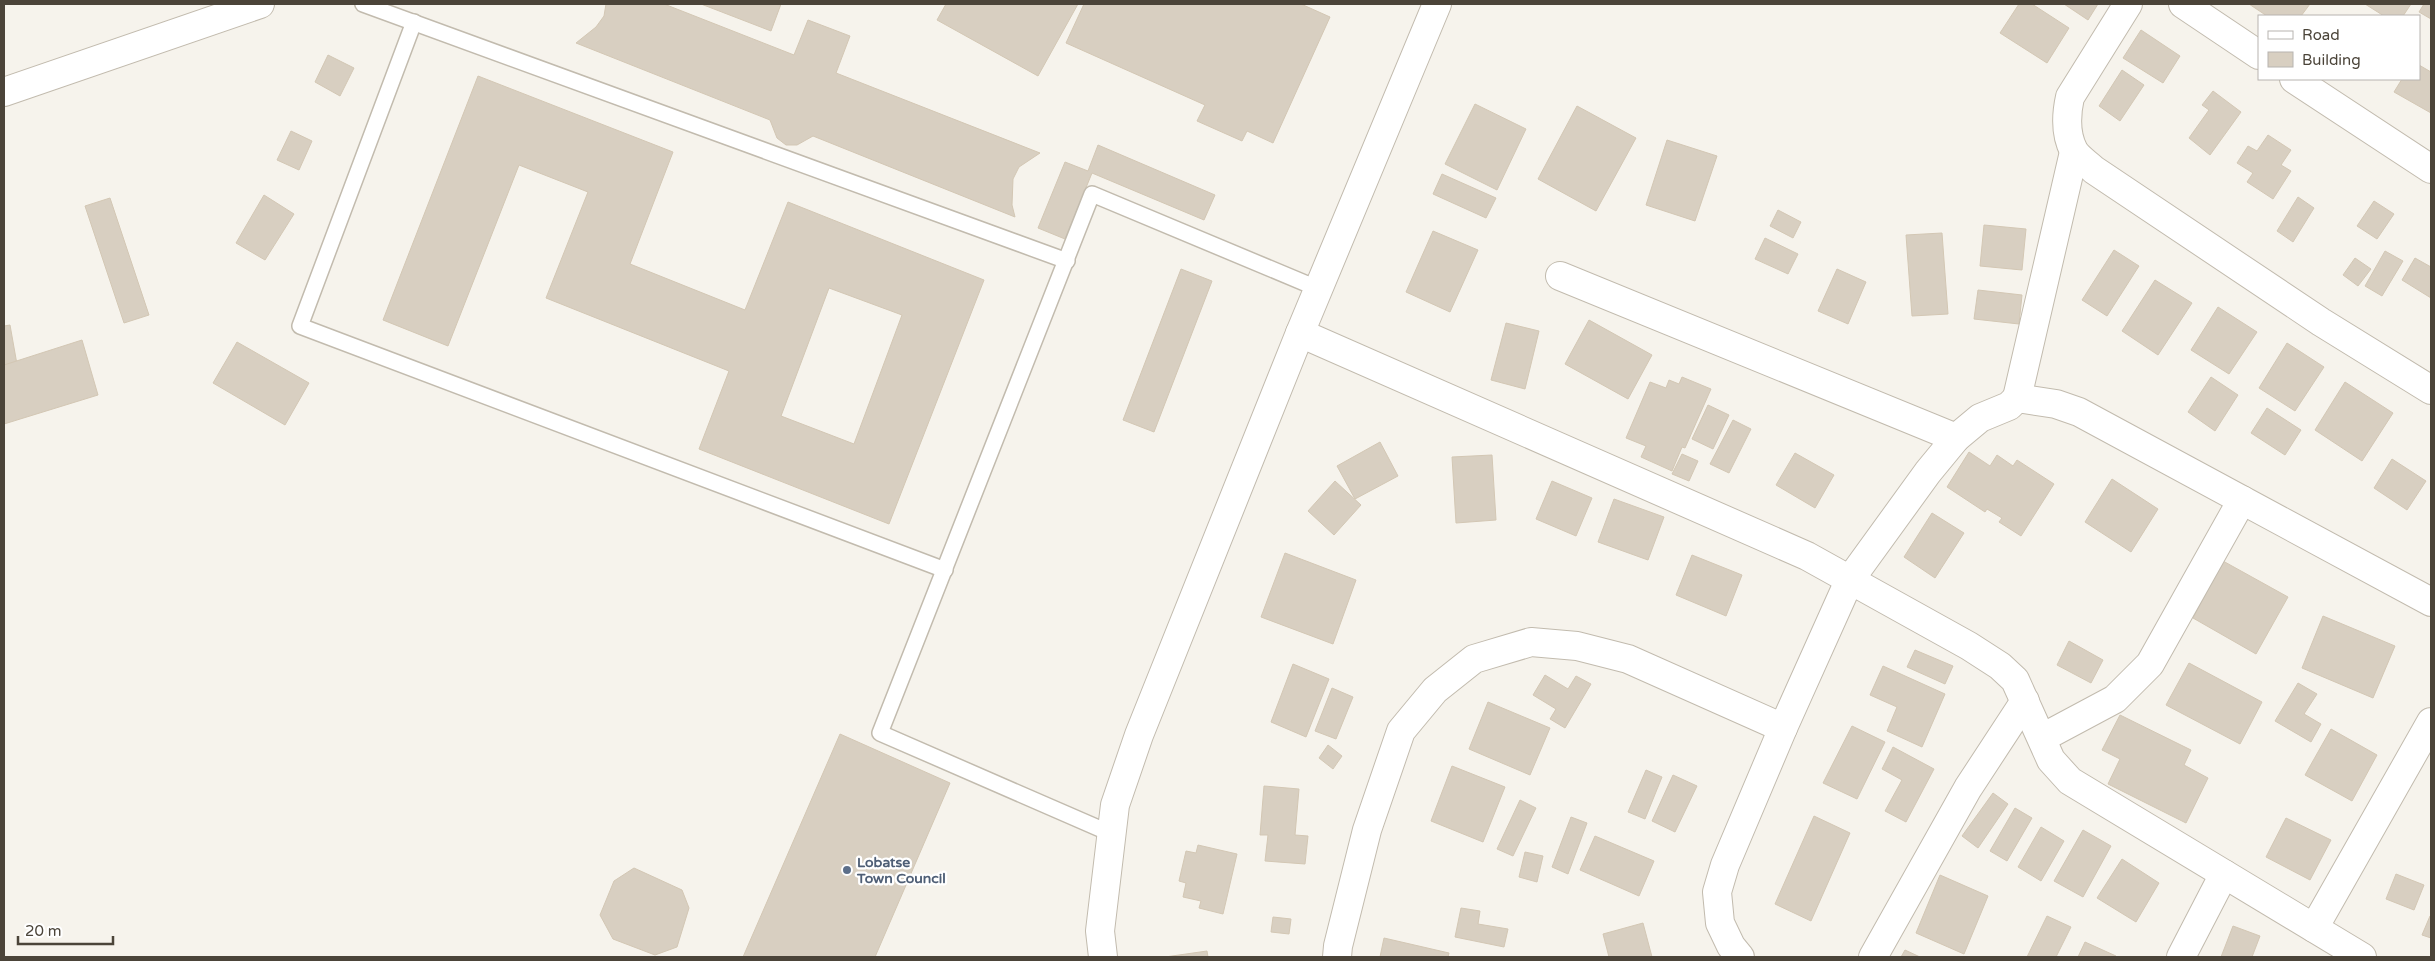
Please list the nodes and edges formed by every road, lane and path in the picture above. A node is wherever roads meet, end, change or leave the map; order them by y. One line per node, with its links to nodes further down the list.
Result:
1 (260, 4): 9 (street)
2 (363, 4): 6 (lane)
3 (1437, 4): 14 (street)
4 (2128, 4): 10 (street)
5 (2183, 4): 7 (street)
6 (414, 22): 12 (lane); 20 (lane)
7 (2258, 54)
8 (2296, 80): 11 (street)
9 (4, 92)
10 (2074, 152): 16 (street); 17 (street)
11 (2431, 169)
12 (1066, 261): 14 (lane); 20 (lane)
13 (1560, 276): 18 (street)
14 (1318, 290): 15 (street)
15 (1300, 333): 21 (street); 27 (street)
16 (2431, 390)
17 (2017, 398): 18 (street); 19 (street)
18 (1956, 438): 21 (street)
19 (2242, 500): 22 (street); 26 (street)
20 (945, 570): 27 (lane)
21 (1849, 581): 23 (street); 25 (street)
22 (2431, 602)
23 (2026, 701): 26 (street); 33 (street)
24 (2431, 722): 29 (street)
25 (1783, 728): 31 (street); 32 (street)
26 (2042, 738): 28 (street)
27 (1112, 834): 30 (street)
28 (2224, 874): 29 (street); 34 (street)
29 (2314, 928): 35 (street)
30 (1103, 957)
31 (1337, 957)
32 (1740, 957)
33 (1873, 957)
34 (2182, 957)
35 (2362, 957)

